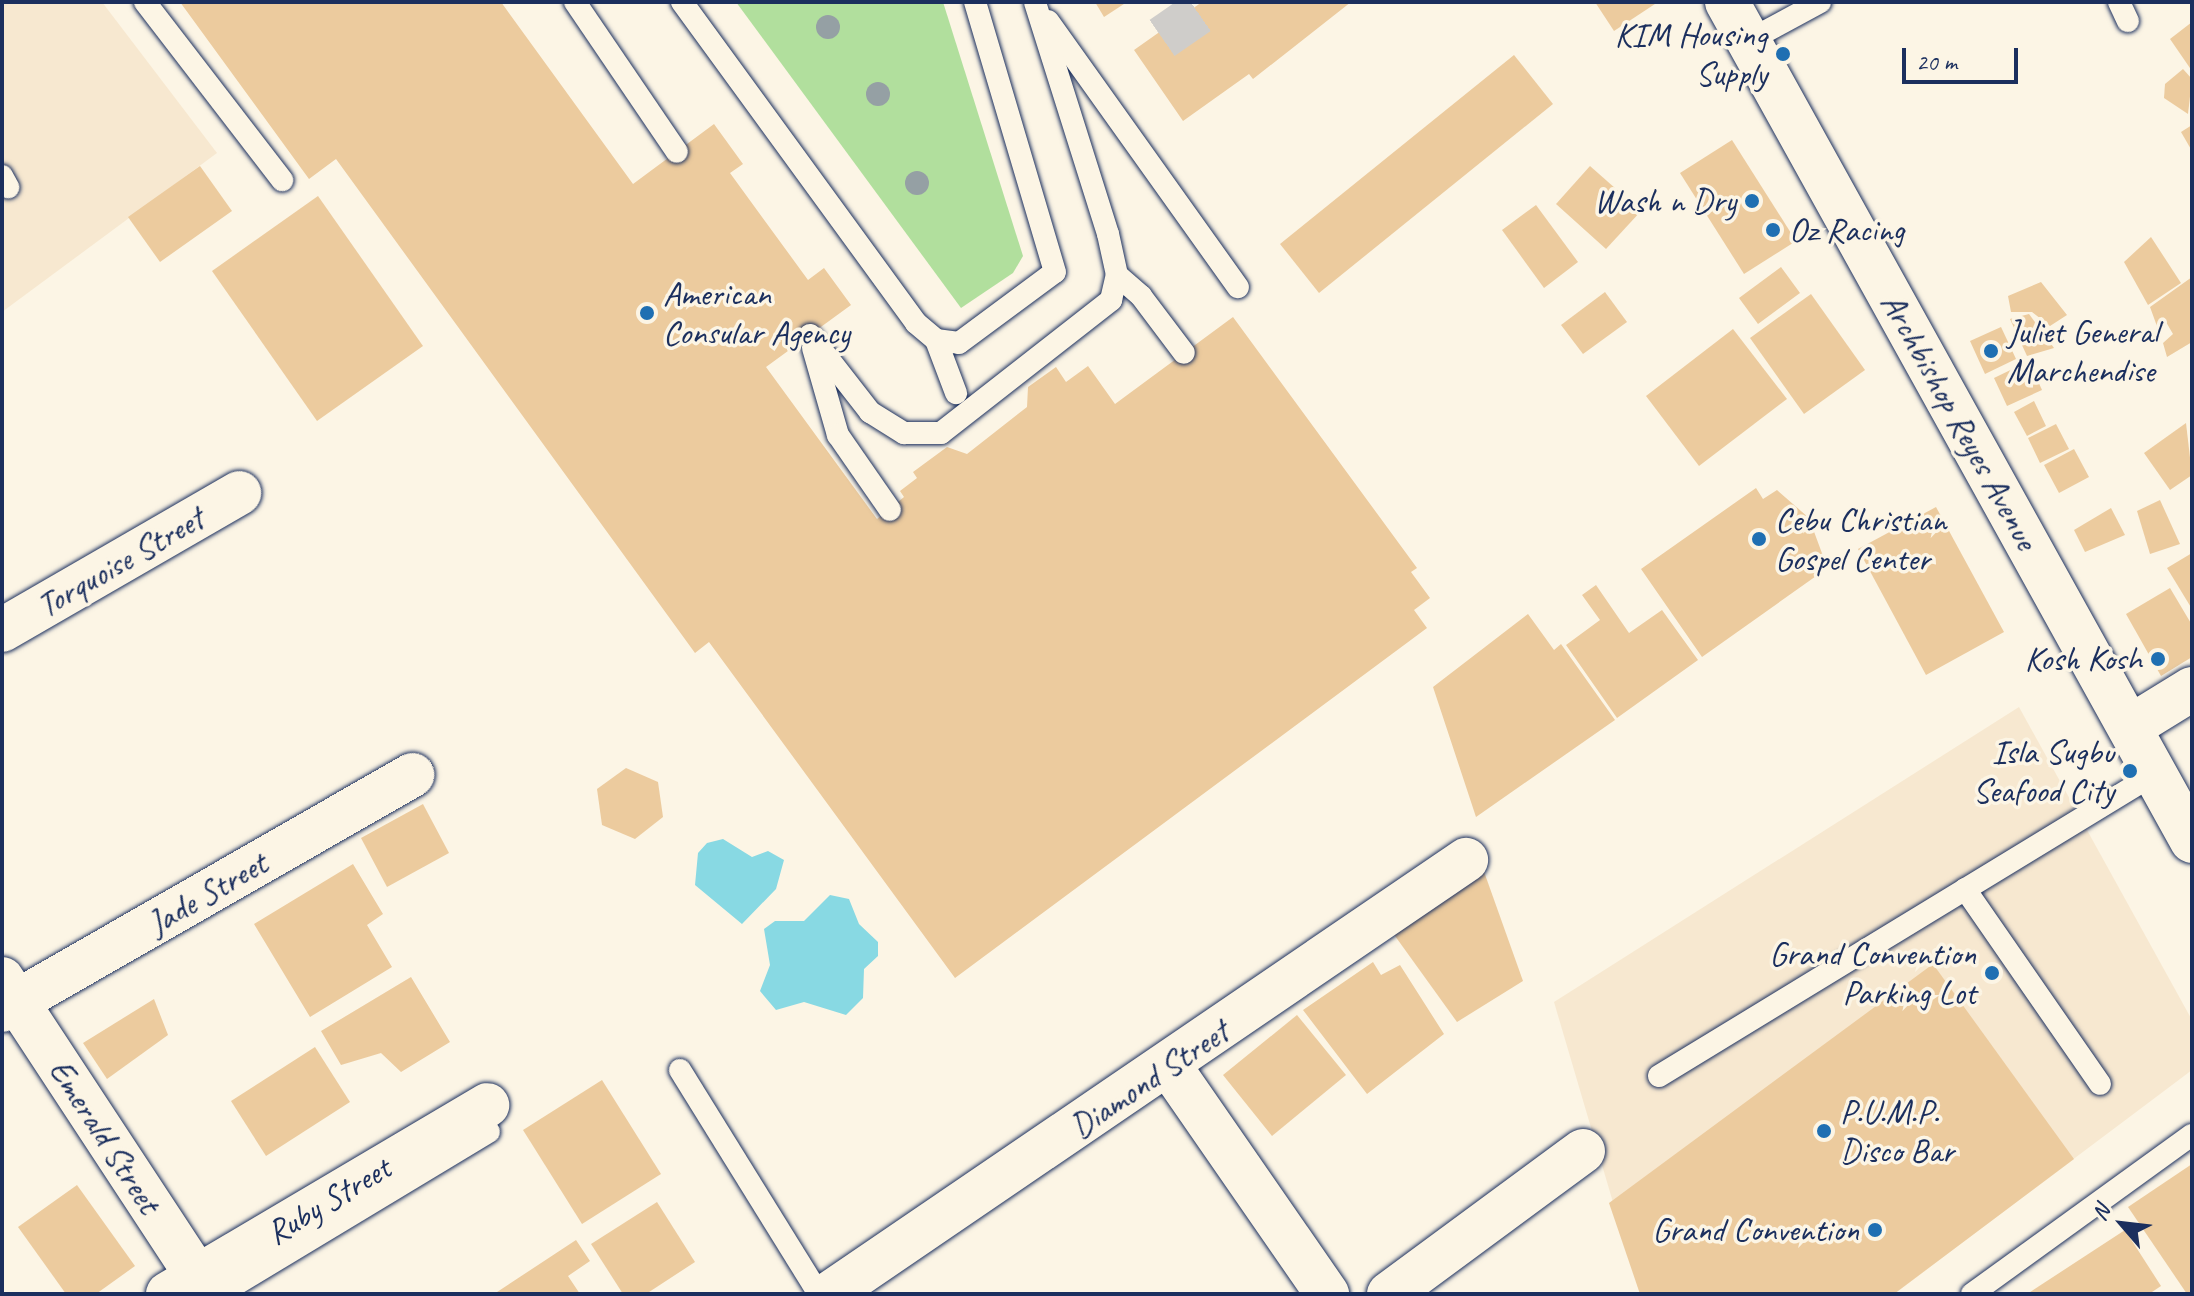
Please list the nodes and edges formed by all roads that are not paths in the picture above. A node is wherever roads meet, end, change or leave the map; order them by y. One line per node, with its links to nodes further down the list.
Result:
1 (145, 2): 10 (lane)
2 (575, 2): 9 (lane)
3 (682, 2): 13 (lane)
4 (975, 2): 13 (lane)
5 (1727, 2): 8 (street, Archbishop Reyes Avenue)
6 (1820, 2): 8 (lane)
7 (1037, 5): 11 (lane); 12 (lane)
8 (1748, 41): 20 (street, Archbishop Reyes Avenue)
9 (677, 152)
10 (282, 180)
11 (1117, 275): 14 (lane); 17 (lane)
12 (1238, 287)
13 (936, 340): 15 (lane)
14 (1184, 353)
15 (956, 393)
16 (239, 493): 18 (street, Torquoise Street)
17 (890, 510)
18 (2, 630)
19 (2192, 689): 20 (street)
20 (2130, 727): 21 (street, Archbishop Reyes Avenue)
21 (2156, 773): 23 (street, Archbishop Reyes Avenue); 25 (lane)
22 (413, 775): 26 (street, Jade Street)
23 (2192, 841)
24 (1466, 860): 27 (street, Diamond Street)
25 (1965, 889): 29 (lane); 30 (lane)
26 (7, 997): 34 (street, Emerald Street)
27 (1170, 1067): 36 (street, Diamond Street); 37 (street)
28 (680, 1070): 35 (lane)
29 (1659, 1076)
30 (2100, 1084)
31 (488, 1118): 34 (street, Ruby Street)
32 (2192, 1135): 39 (lane)
33 (1583, 1151): 38 (street)
34 (199, 1290)
35 (819, 1294)
36 (829, 1294)
37 (1327, 1294)
38 (1389, 1294)
39 (1972, 1294)

